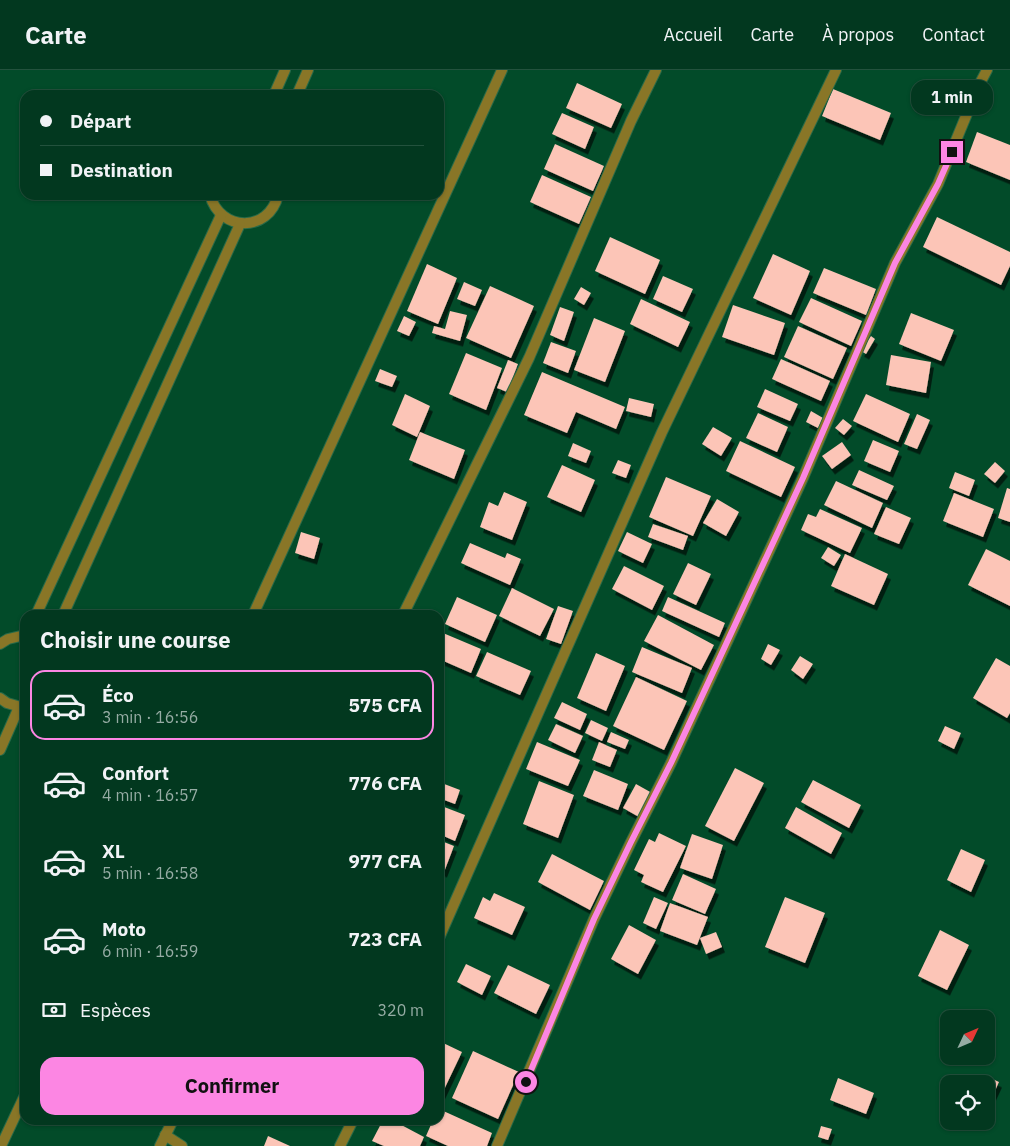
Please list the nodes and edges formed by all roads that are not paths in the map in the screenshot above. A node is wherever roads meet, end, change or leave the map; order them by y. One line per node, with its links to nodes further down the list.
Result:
1 (285, 70): 7 (street)
2 (308, 70): 8 (street)
3 (502, 70): 9 (street)
4 (656, 70): 18 (street)
5 (836, 70): 25 (street)
6 (987, 70): 34 (street)
7 (276, 90)
8 (299, 90)
9 (444, 197)
10 (212, 200): 13 (street)
11 (277, 200): 14 (street)
12 (443, 200): 17 (street)
13 (221, 215): 14 (street); 15 (street)
14 (240, 224): 16 (street)
15 (38, 610)
16 (65, 610)
17 (255, 610)
18 (405, 610)
19 (20, 636): 20 (street)
20 (0, 644)
21 (0, 698): 22 (street)
22 (20, 707)
23 (20, 712): 24 (street)
24 (0, 750)
25 (444, 927)
26 (20, 1106): 30 (street)
27 (170, 1125): 29 (street)
28 (350, 1125): 33 (street)
29 (165, 1135): 31 (street); 32 (street)
30 (1, 1146)
31 (160, 1146)
32 (182, 1146)
33 (340, 1146)
34 (497, 1146)

